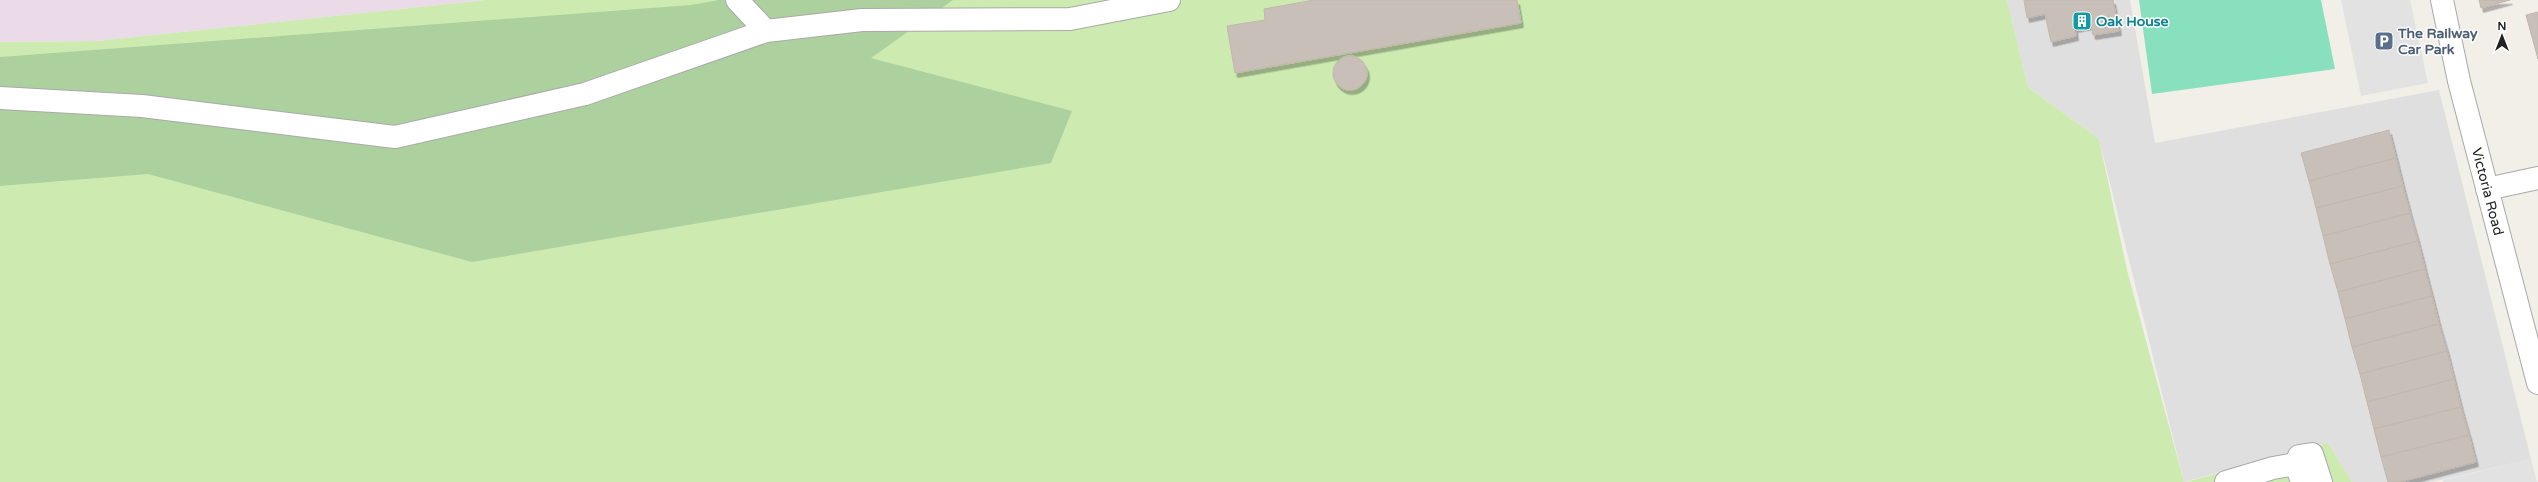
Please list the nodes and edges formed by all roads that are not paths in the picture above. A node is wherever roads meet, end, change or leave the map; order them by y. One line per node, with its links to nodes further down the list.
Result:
1 (737, 0): 4 (street)
2 (1169, 0): 4 (street)
3 (2442, 0): 7 (street, Victoria Road)
4 (766, 30): 5 (street)
5 (0, 98)
6 (2538, 178): 7 (street)
7 (2488, 190): 8 (street, Victoria Road)
8 (2538, 382)
9 (2305, 477): 10 (street)
10 (2226, 482)

